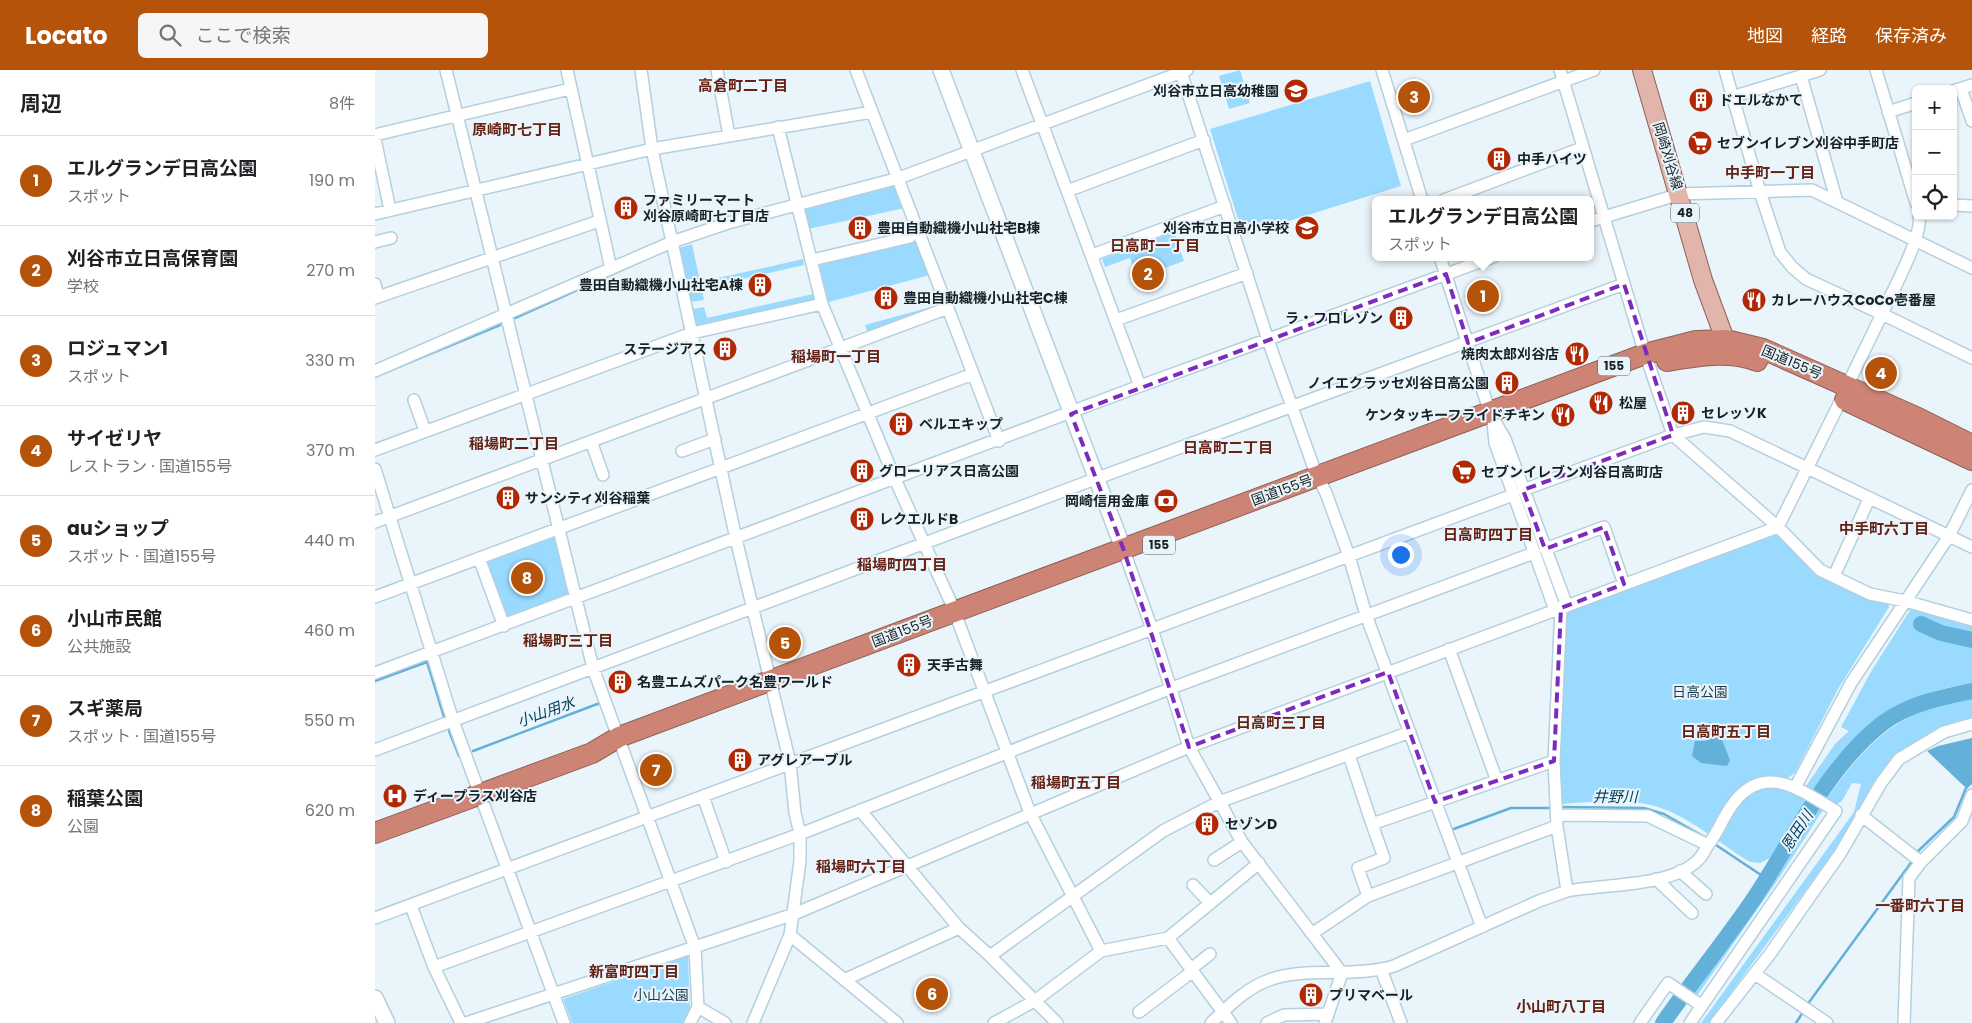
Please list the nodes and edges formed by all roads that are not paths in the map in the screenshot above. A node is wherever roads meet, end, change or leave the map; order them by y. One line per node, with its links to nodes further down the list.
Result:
1 (446, 70): 23 (street)
2 (567, 70): 17 (street)
3 (641, 70): 33 (street)
4 (717, 70): 28 (street)
5 (856, 70): 21 (street)
6 (941, 70): 34 (street)
7 (1022, 70): 25 (street)
8 (1594, 70): 15 (street)
9 (1642, 70): 41 (main road, 岡崎刈谷線 / 48)
10 (1725, 70): 19 (street)
11 (1820, 70): 16 (street)
12 (1875, 70): 22 (street)
13 (1183, 71): 25 (street); 30 (street)
14 (1384, 71): 31 (street)
15 (1562, 75): 31 (street); 32 (street)
16 (1801, 76): 19 (street); 44 (street)
17 (570, 88): 23 (street); 35 (street)
18 (1962, 88): 24 (street)
19 (1732, 97): 40 (street)
20 (1912, 104): 22 (street)
21 (872, 112): 26 (street); 36 (street)
22 (1888, 112): 38 (street)
23 (457, 114): 27 (street); 37 (street)
24 (1972, 121)
25 (1042, 125): 34 (street); 39 (street)
26 (778, 127): 28 (street); 45 (street)
27 (375, 135)
28 (729, 136): 33 (street)
29 (375, 139): 49 (street)
30 (1203, 140): 39 (street); 47 (street)
31 (1404, 140): 42 (street)
32 (1582, 148): 43 (street); 51 (street)
33 (652, 149): 35 (street); 59 (street)
34 (971, 152): 36 (street); 93 (street)
35 (587, 164): 37 (street); 54 (street)
36 (899, 178): 45 (street); 73 (street)
37 (476, 190): 49 (street); 61 (street)
38 (1912, 190)
39 (1067, 191): 60 (street)
40 (1759, 192): 41 (street); 44 (street); 74 (street)
41 (1680, 194): 51 (street); 80 (main road, 岡崎刈谷線 / 48)
42 (1421, 196)
43 (1455, 196)
44 (1837, 202): 57 (street)
45 (798, 205): 59 (street); 62 (street)
46 (1957, 205): 48 (street)
47 (1225, 206): 60 (street); 67 (street)
48 (1972, 206)
49 (390, 210): 50 (street)
50 (375, 214)
51 (1603, 216): 52 (street); 70 (street)
52 (1594, 220)
53 (1920, 220): 57 (street)
54 (599, 221): 61 (street); 66 (street)
55 (391, 238): 58 (street)
56 (909, 238): 62 (street)
57 (1915, 241): 65 (street); 74 (street)
58 (375, 242)
59 (672, 242): 66 (street); 77 (street)
60 (1092, 255): 76 (street)
61 (491, 258): 71 (street); 75 (street)
62 (812, 260): 72 (street)
63 (1441, 261): 68 (street)
64 (1482, 261): 68 (street)
65 (1972, 268)
66 (611, 269): 75 (street)
67 (1247, 273): 76 (street); 78 (street)
68 (1446, 274): 78 (street); 79 (street)
69 (375, 284): 71 (street)
70 (1624, 284): 79 (street); 83 (street)
71 (377, 298)
72 (822, 304): 77 (street); 81 (street)
73 (948, 308): 81 (street); 85 (street)
74 (1882, 314): 82 (street); 87 (street)
75 (506, 316): 84 (street); 88 (street)
76 (1116, 320): 86 (street)
77 (692, 333): 88 (street); 89 (street)
78 (1268, 340): 86 (street); 91 (street)
79 (1468, 342): 91 (street); 94 (street)
80 (1729, 348): 83 (highway, 国道155号 / 155); 87 (highway, 国道155号 / 155)
81 (841, 349): 89 (street); 92 (street)
82 (1972, 358)
83 (1647, 359): 94 (highway, 国道155号 / 155); 96 (street)
84 (375, 371)
85 (973, 374): 92 (street); 98 (street)
86 (1140, 386): 93 (street)
87 (1845, 392): 100 (highway, 国道155号 / 155); 104 (highway, 国道155号 / 155); 106 (street)
88 (526, 394): 95 (street); 103 (street)
89 (706, 399): 97 (street); 99 (street)
90 (414, 400): 95 (street)
91 (1292, 408): 110 (street); 111 (street)
92 (869, 413): 105 (street); 109 (street)
93 (1071, 414): 98 (street); 110 (street)
94 (1492, 416): 111 (highway, 国道155号 / 155); 113 (street)
95 (425, 431): 101 (street)
96 (1673, 435): 106 (street); 113 (street); 117 (street)
97 (715, 439): 102 (street); 105 (street)
98 (999, 440): 109 (street)
99 (591, 441): 103 (street); 108 (street)
100 (1972, 445)
101 (375, 450)
102 (682, 451)
103 (541, 460): 115 (street); 118 (street)
104 (1972, 460)
105 (721, 468): 118 (street); 120 (street)
106 (1808, 468): 114 (street); 117 (street)
107 (375, 469): 115 (street)
108 (603, 475)
109 (895, 478): 120 (street); 121 (street)
110 (1095, 479): 121 (street); 124 (street)
111 (1320, 481): 124 (highway, 国道155号 / 155); 126 (street)
112 (1972, 490): 119 (street)
113 (1518, 493): 123 (street); 125 (street); 126 (street)
114 (1869, 499): 119 (street); 128 (street)
115 (389, 517): 116 (street); 129 (street)
116 (375, 522)
117 (1778, 527): 128 (street); 130 (street)
118 (558, 529): 127 (street); 132 (street)
119 (1949, 536): 122 (street); 133 (street)
120 (736, 539): 132 (street); 134 (street)
121 (925, 543): 134 (street); 137 (street)
122 (1972, 547)
123 (1545, 548): 130 (street); 135 (street)
124 (1125, 553): 137 (highway, 国道155号 / 155); 140 (street)
125 (1534, 553): 135 (street); 136 (street)
126 (1349, 556): 136 (street); 140 (street)
127 (479, 558): 129 (street); 139 (street)
128 (1834, 576): 133 (street)
129 (410, 584): 131 (street); 142 (street)
130 (1624, 584): 135 (street)
131 (375, 597)
132 (575, 598): 139 (street); 143 (street)
133 (1905, 601): 138 (street); 160 (street)
134 (752, 608): 143 (street); 146 (street)
135 (1561, 608): 141 (street); 157 (street)
136 (1367, 615): 144 (street); 147 (street)
137 (956, 616): 146 (highway, 国道155号 / 155); 148 (street)
138 (1972, 620)
139 (504, 626): 142 (street)
140 (1152, 629): 147 (street); 148 (street)
141 (1449, 649): 144 (street); 159 (street)
142 (431, 652): 145 (street); 149 (street)
143 (593, 668): 149 (street); 152 (street)
144 (1388, 672): 151 (street); 153 (street)
145 (375, 673)
146 (772, 685): 152 (highway, 国道155号 / 155); 158 (street)
147 (1169, 689): 153 (street); 155 (street)
148 (984, 692): 155 (street); 158 (street)
149 (453, 721): 154 (street); 161 (street)
150 (1972, 724): 169 (street)
151 (1409, 732): 156 (street); 165 (street)
152 (621, 742): 161 (highway, 国道155号 / 155); 170 (street)
153 (1189, 748): 164 (street); 167 (street)
154 (375, 750)
155 (1007, 752): 166 (street); 167 (street)
156 (1349, 755): 164 (street); 171 (street)
157 (1554, 761): 159 (street); 168 (street)
158 (790, 763): 163 (street); 173 (street)
159 (1497, 781): 165 (street)
160 (1799, 789): 175 (street); 215 (street)
161 (480, 794): 172 (highway, 国道155号 / 155); 182 (street)
162 (1972, 795): 177 (street)
163 (703, 796): 170 (street); 178 (street)
164 (1219, 802): 174 (street); 189 (street)
165 (1435, 802): 171 (street); 179 (street)
166 (860, 810): 173 (street); 181 (street)
167 (1030, 813): 181 (street); 189 (street)
168 (1557, 814): 175 (street); 179 (street); 187 (street)
169 (1861, 815): 177 (street); 210 (street)
170 (648, 818): 182 (street); 185 (street)
171 (1372, 824): 190 (street)
172 (375, 832)
173 (800, 834): 178 (street); 194 (street)
174 (1242, 842): 176 (street); 180 (street)
175 (1710, 843): 183 (street)
176 (1214, 860)
177 (1920, 861): 239 (street)
178 (726, 862): 185 (street)
179 (1458, 862): 190 (street); 196 (street)
180 (1259, 863): 191 (street); 199 (street)
181 (907, 866): 194 (street); 197 (street)
182 (509, 869): 192 (street); 198 (street)
183 (1680, 871): 184 (street); 188 (street)
184 (1656, 879): 187 (street); 193 (street)
185 (671, 881): 198 (street); 202 (street)
186 (1193, 885): 191 (street)
187 (1567, 891): 196 (street)
188 (1706, 894)
189 (1072, 896): 203 (street); 205 (street)
190 (1368, 896): 199 (street)
191 (1210, 903): 201 (street)
192 (411, 906): 195 (street); 206 (street)
193 (1692, 912)
194 (794, 914): 200 (street); 202 (street)
195 (375, 918)
196 (1482, 927): 207 (street)
197 (959, 928): 205 (street); 211 (street)
198 (530, 932): 206 (street); 212 (street)
199 (1313, 933): 209 (street)
200 (790, 935): 211 (street); 227 (street)
201 (1168, 938): 203 (street); 208 (street)
202 (695, 948): 212 (street); 216 (street)
203 (1101, 951): 214 (street)
204 (1210, 954): 208 (street)
205 (990, 956): 214 (street)
206 (434, 967): 222 (street)
207 (1381, 969): 209 (street); 234 (street)
208 (1192, 970): 217 (street); 218 (street)
209 (1342, 973): 218 (street); 220 (street)
210 (1755, 974): 219 (street); 237 (street)
211 (846, 979): 228 (street)
212 (553, 994): 223 (street); 224 (street)
213 (375, 998): 221 (street)
214 (1036, 1000): 229 (street); 230 (street)
215 (1702, 1006): 235 (street); 236 (street)
216 (698, 1007): 225 (street); 226 (street)
217 (1139, 1012)
218 (1222, 1013): 231 (street); 232 (street)
219 (1812, 1017): 238 (street)
220 (1326, 1018): 233 (street)
221 (387, 1023)
222 (461, 1023)
223 (466, 1023)
224 (564, 1023)
225 (690, 1023)
226 (725, 1023)
227 (753, 1023)
228 (897, 1023)
229 (994, 1023)
230 (1057, 1023)
231 (1211, 1023)
232 (1231, 1023)
233 (1267, 1023)
234 (1401, 1023)
235 (1640, 1023)
236 (1690, 1023)
237 (1716, 1023)
238 (1827, 1023)
239 (1904, 1023)

